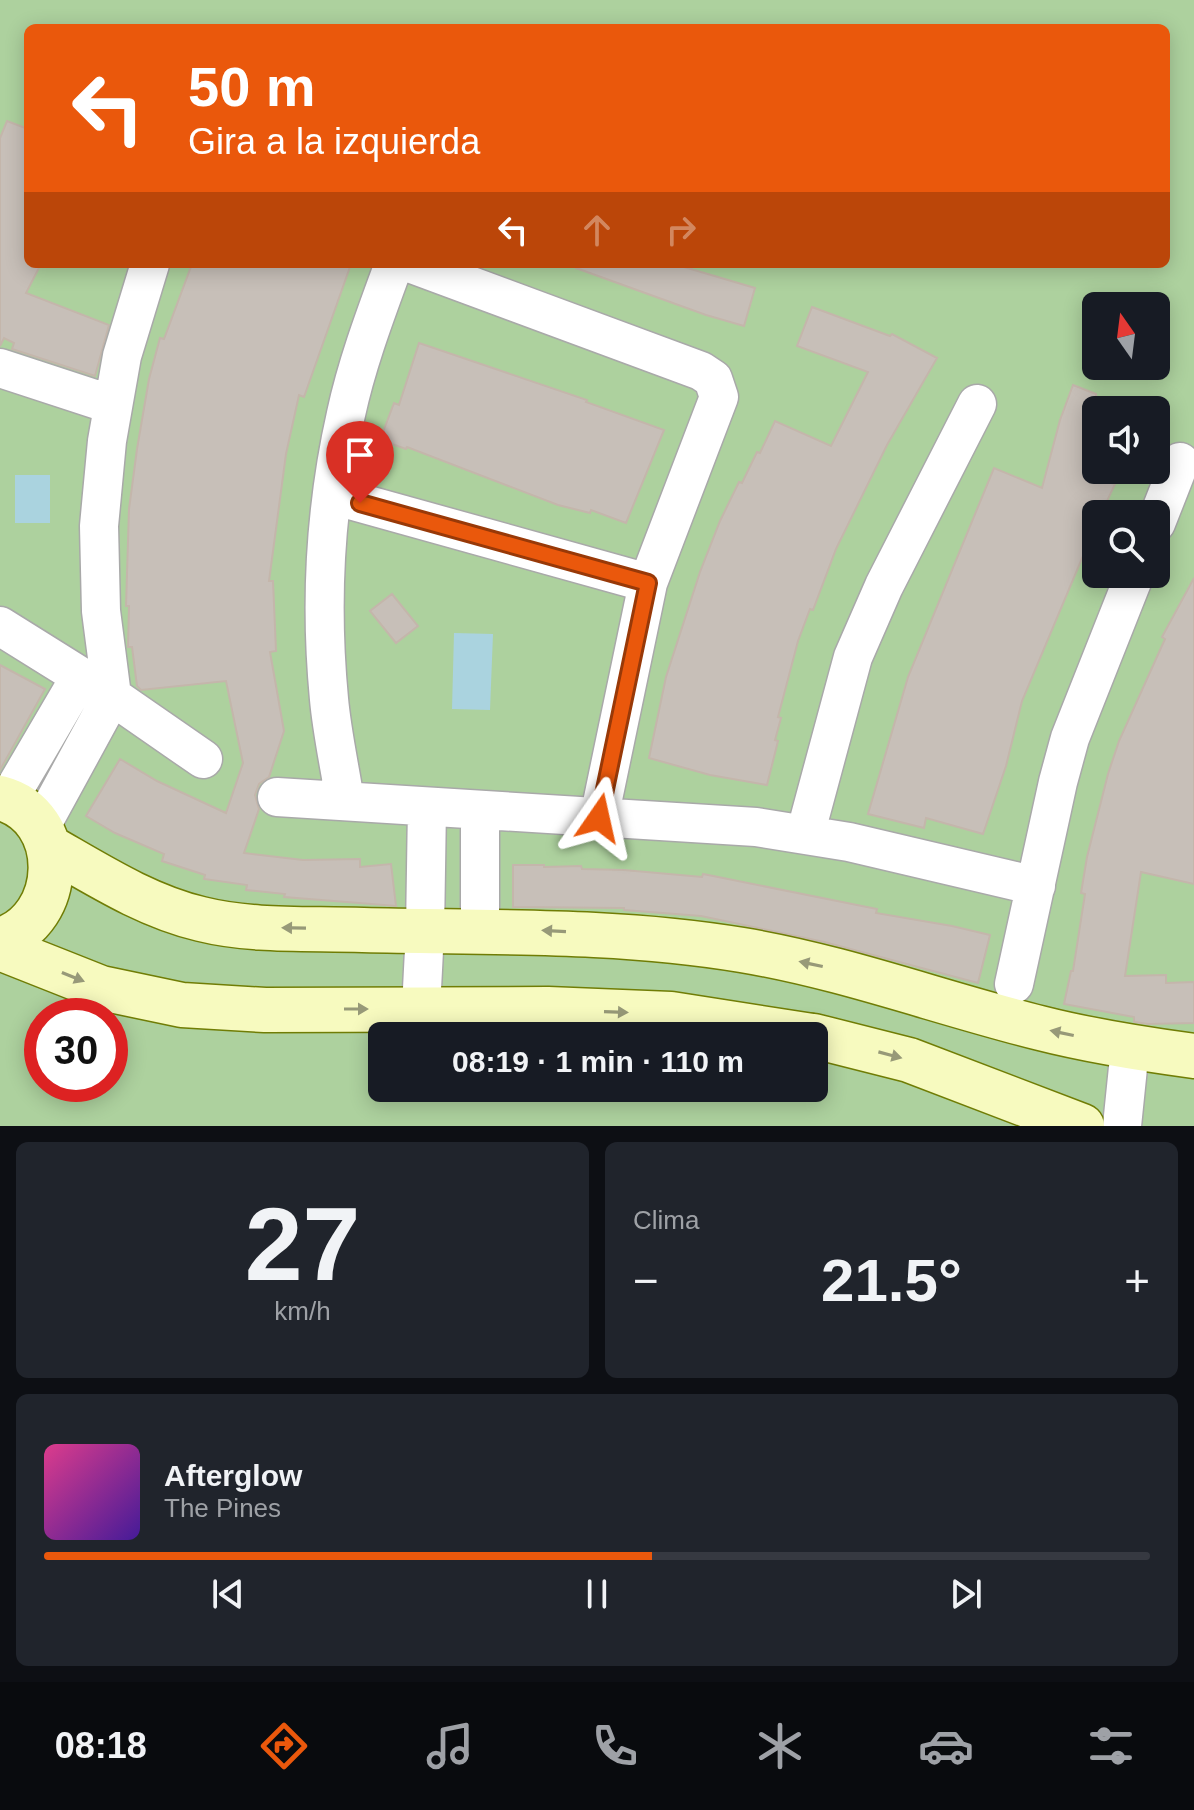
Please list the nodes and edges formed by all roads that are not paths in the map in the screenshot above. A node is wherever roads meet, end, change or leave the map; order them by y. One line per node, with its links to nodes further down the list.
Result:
1 (149, 268): 6 (street)
2 (393, 268): 8 (street)
3 (423, 268): 10 (street)
4 (0, 368): 6 (street)
5 (977, 404): 21 (street)
6 (113, 405): 13 (street)
7 (1180, 462): 9 (street)
8 (332, 495): 10 (street); 16 (street)
9 (1165, 500)
10 (648, 583): 20 (street)
11 (1129, 588): 22 (street)
12 (0, 626): 13 (street)
13 (96, 687): 14 (street); 19 (street)
14 (203, 759)
15 (277, 797): 16 (street)
16 (345, 801): 17 (street)
17 (427, 807): 18 (street); 23 (street)
18 (480, 810): 20 (street); 24 (street)
19 (24, 818): 23 (street, one-way to 19); 25 (street)
20 (599, 818): 21 (street)
21 (805, 835): 22 (street)
22 (1036, 886): 27 (street)
23 (425, 931): 24 (street); 28 (street)
24 (480, 931): 31 (street, one-way to 24)
25 (0, 940)
26 (0, 948): 28 (street, one-way to 28)
27 (1014, 984)
28 (421, 1008): 29 (street, one-way to 29)
29 (723, 1022)
30 (828, 1040): 33 (street, one-way to 33)
31 (1130, 1048): 32 (street); 34 (street)
32 (1194, 1056)
33 (1082, 1126)
34 (1122, 1126)

